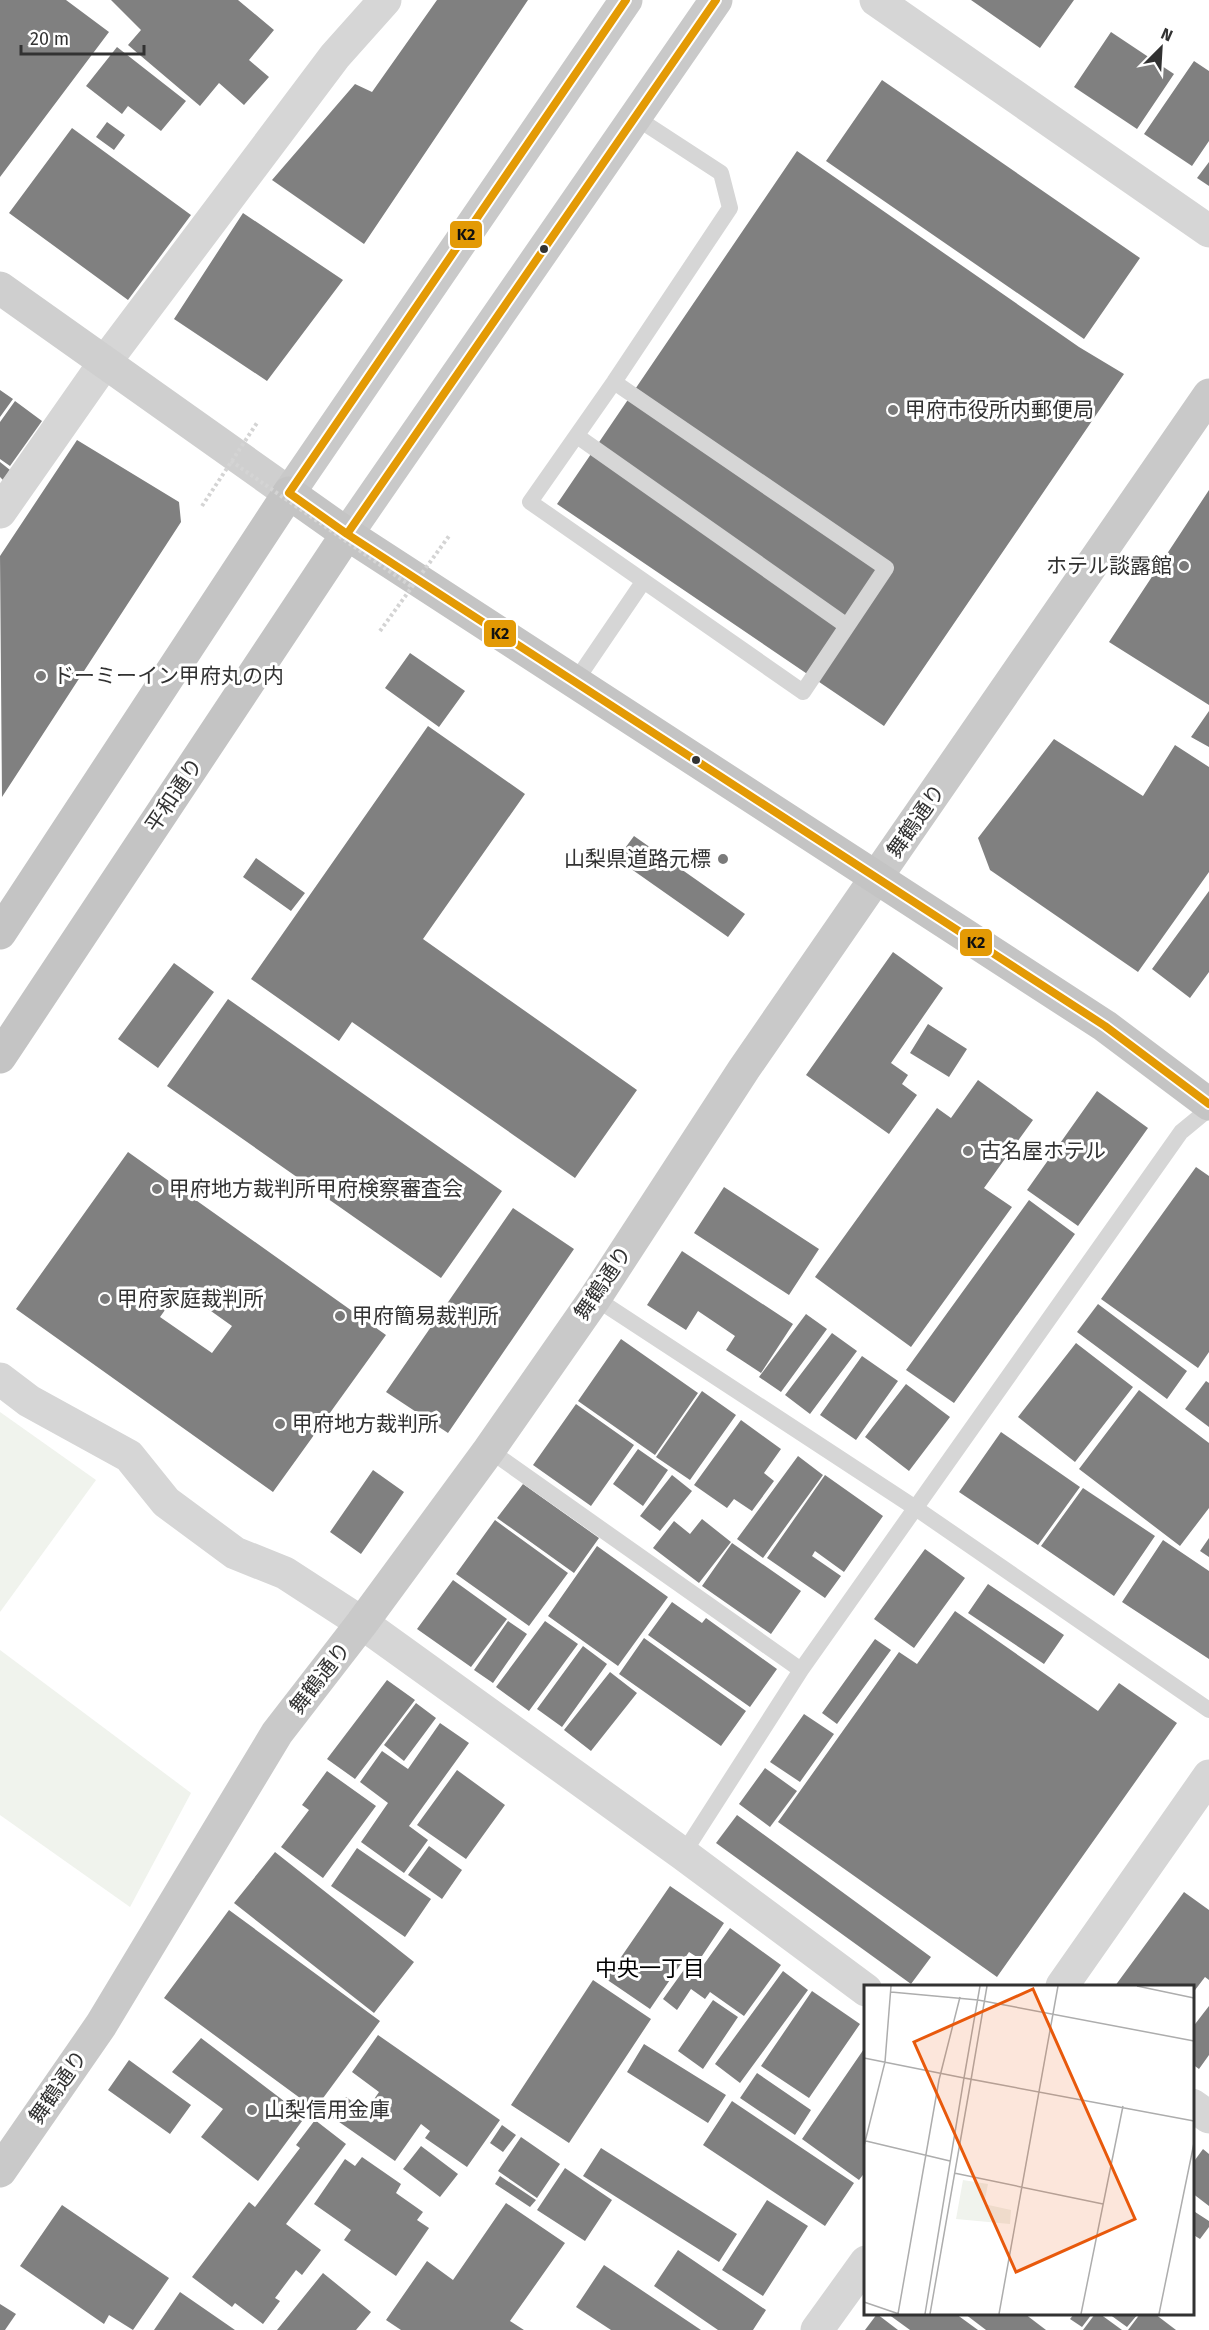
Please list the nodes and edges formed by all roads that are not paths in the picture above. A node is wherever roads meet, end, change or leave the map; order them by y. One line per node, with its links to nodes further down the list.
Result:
1 (385, 0): 8 (street)
2 (626, 0): 12 (main road)
3 (716, 0): 5 (main road)
4 (876, 0): 6 (street)
5 (635, 117): 9 (lane); 14 (main road)
6 (1209, 231)
7 (0, 288): 8 (street)
8 (105, 362): 12 (street); 13 (street)
9 (614, 382): 11 (lane); 16 (lane)
10 (1209, 395): 18 (main road, 舞鶴通り)
11 (577, 436): 15 (lane); 16 (lane)
12 (289, 493): 14 (highway); 19 (highway)
13 (0, 512)
14 (347, 534): 17 (highway); 20 (highway, 平和通り)
15 (643, 582): 16 (lane); 17 (lane)
16 (847, 626)
17 (575, 682): 18 (highway)
18 (876, 878): 21 (highway); 23 (main road, 舞鶴通り)
19 (0, 933)
20 (0, 1057)
21 (1209, 1104)
22 (1209, 1109): 26 (lane)
23 (595, 1298): 25 (main road, 舞鶴通り); 26 (lane)
24 (0, 1379): 27 (street)
25 (489, 1450): 27 (main road, 舞鶴通り); 28 (lane)
26 (917, 1509): 28 (lane); 29 (lane)
27 (362, 1623): 31 (street); 36 (main road, 舞鶴通り)
28 (801, 1670): 31 (lane)
29 (1209, 1710)
30 (1209, 1776): 32 (street)
31 (682, 1854): 33 (street)
32 (1063, 1985)
33 (864, 1989)
34 (1194, 2106): 35 (street)
35 (1209, 2117)
36 (0, 2171)
37 (864, 2265): 38 (street)
38 (817, 2330)

